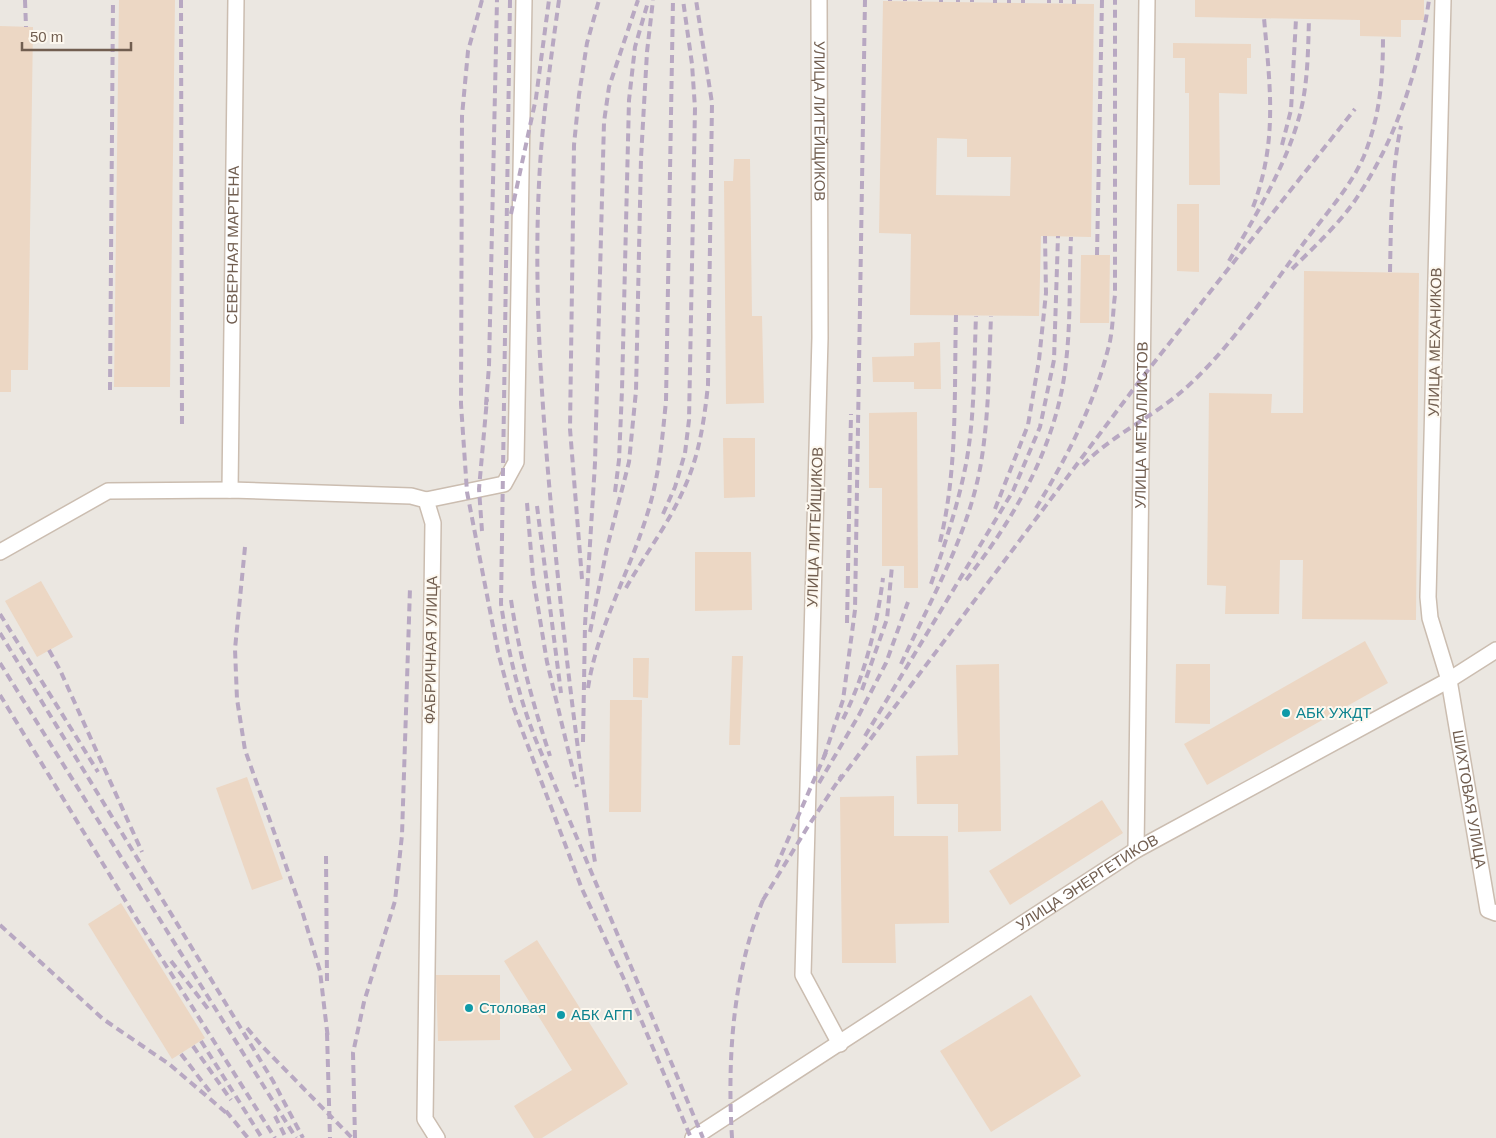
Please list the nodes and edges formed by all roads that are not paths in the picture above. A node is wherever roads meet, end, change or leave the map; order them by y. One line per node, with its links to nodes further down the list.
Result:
1 (236, 0): 6 (street, СЕВЕРНАЯ МАРТЕНА)
2 (524, 0): 7 (street)
3 (819, 0): 13 (street, УЛИЦА ЛИТЕЙЩИКОВ)
4 (1147, 0): 11 (street, УЛИЦА МЕТАЛЛИСТОВ)
5 (1443, 0): 10 (street, УЛИЦА МЕХАНИКОВ)
6 (230, 490): 7 (street); 8 (street)
7 (426, 500): 14 (street, ФАБРИЧНАЯ УЛИЦА)
8 (0, 552)
9 (1496, 650): 10 (street, УЛИЦА ЭНЕРГЕТИКОВ)
10 (1449, 680): 11 (street, УЛИЦА ЭНЕРГЕТИКОВ); 12 (street, ШИХТОВАЯ УЛИЦА)
11 (1136, 850): 13 (street, УЛИЦА ЭНЕРГЕТИКОВ)
12 (1496, 913)
13 (840, 1044): 15 (street, УЛИЦА ЭНЕРГЕТИКОВ)
14 (437, 1138)
15 (693, 1138)

